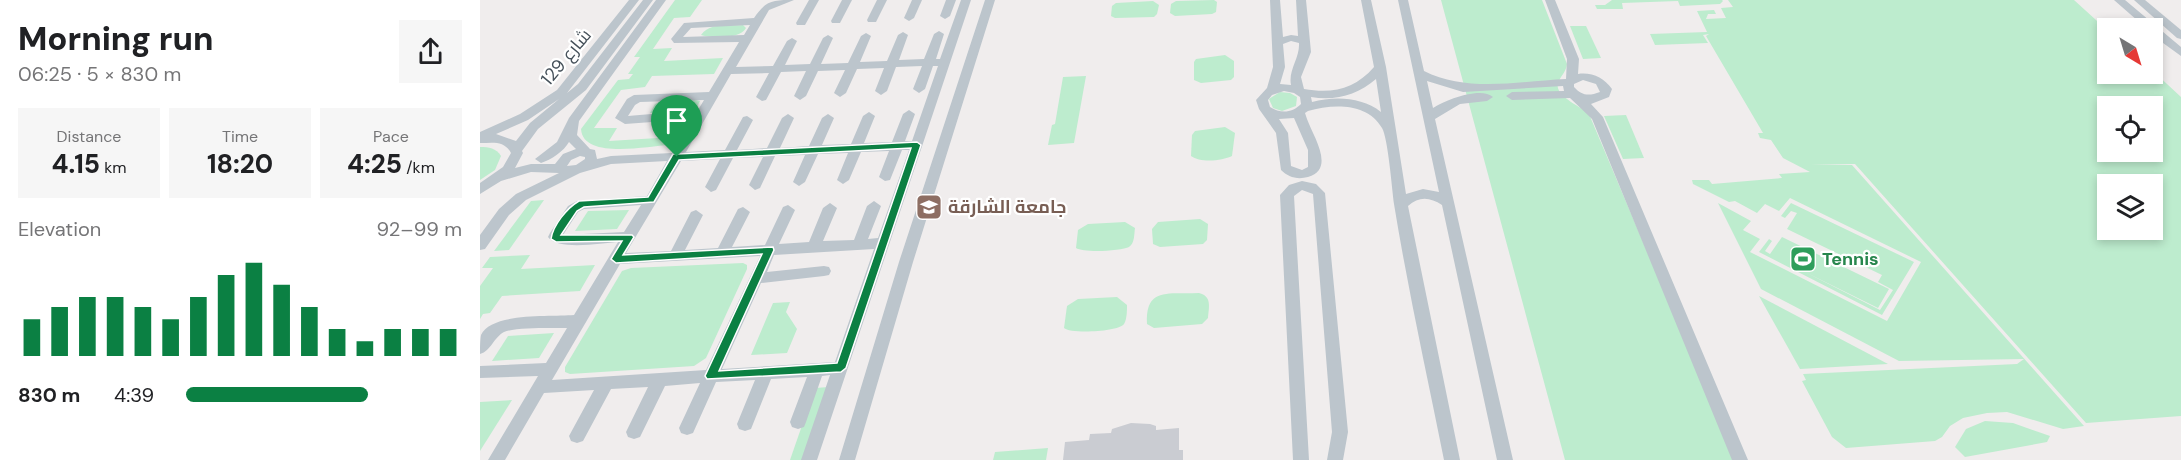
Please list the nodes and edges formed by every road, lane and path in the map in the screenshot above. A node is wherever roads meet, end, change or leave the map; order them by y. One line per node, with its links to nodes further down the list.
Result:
1 (634, 0): 76 (street, شارع 129)
2 (648, 0): 81 (street, شارع 129)
3 (661, 0): 75 (street)
4 (789, 0): 23 (street)
5 (814, 0): 25 (street)
6 (847, 0): 24 (street)
7 (882, 0): 22 (street)
8 (917, 0): 20 (street)
9 (951, 0): 19 (street)
10 (966, 0): 41 (street)
11 (990, 0): 134 (street)
12 (1275, 0): 27 (street)
13 (1301, 0): 26 (street)
14 (1366, 0): 45 (street)
15 (1403, 0): 48 (street)
16 (1550, 0): 39 (street)
17 (2119, 0): 21 (street)
18 (2139, 0): 31 (street)
19 (945, 16)
20 (909, 18)
21 (2139, 18)
22 (872, 20)
23 (757, 21): 32 (street); 32 (street)
24 (836, 21)
25 (801, 23)
26 (1304, 25): 27 (street); 36 (street)
27 (1276, 27): 37 (street)
28 (939, 34): 40 (street)
29 (903, 35): 42 (street)
30 (866, 36): 43 (street)
31 (2181, 36)
32 (747, 38): 47 (street)
33 (828, 38): 44 (street)
34 (2163, 38): 38 (street)
35 (792, 41): 46 (street)
36 (1305, 41): 37 (street); 54 (street)
37 (1277, 42): 52 (street)
38 (2181, 53)
39 (1573, 59): 49 (street); 50 (street)
40 (928, 62): 41 (street); 42 (street); 51 (street)
41 (945, 62): 77 (street)
42 (891, 64): 43 (street); 53 (street)
43 (853, 65): 44 (street); 56 (street)
44 (814, 67): 46 (street); 59 (street)
45 (1380, 67): 62 (street); 74 (street)
46 (777, 69): 47 (street); 60 (street)
47 (728, 71): 58 (street)
48 (1418, 72): 57 (street); 71 (street)
49 (1594, 78): 50 (street); 61 (street)
50 (1573, 88): 57 (street); 61 (street); 68 (street)
51 (919, 89)
52 (1272, 90): 54 (street); 64 (street)
53 (881, 91)
54 (1300, 91): 62 (street); 63 (street)
55 (656, 93): 58 (street); 73 (street); 73 (street)
56 (840, 93)
57 (1476, 93): 71 (street)
58 (713, 96): 65 (street)
59 (800, 96)
60 (762, 97)
61 (1602, 97): 68 (street)
62 (1343, 98): 63 (street); 74 (street)
63 (1302, 110): 64 (street); 64 (street)
64 (1268, 112)
65 (702, 114): 73 (street); 84 (street)
66 (909, 114): 78 (street)
67 (869, 116): 79 (street)
68 (1597, 117): 139 (street)
69 (788, 118): 82 (street)
70 (828, 118): 80 (street)
71 (1429, 118): 98 (street)
72 (747, 120): 83 (street)
73 (637, 122)
74 (1389, 128): 99 (street)
75 (570, 130): 85 (street); 87 (street)
76 (480, 138): 81 (street)
77 (917, 145): 78 (street); 106 (street)
78 (897, 146): 79 (street); 89 (street)
79 (856, 148): 80 (street); 91 (street)
80 (814, 150): 82 (street); 92 (street)
81 (517, 151): 87 (street); 90 (street, شارع 129)
82 (771, 152): 83 (street); 93 (street)
83 (729, 154): 84 (street); 94 (street)
84 (677, 157): 86 (street); 97 (street)
85 (571, 160): 86 (street); 87 (street); 88 (street); 88 (street); 96 (street)
86 (611, 160): 88 (street)
87 (538, 163): 90 (street); 96 (street)
88 (581, 168)
89 (885, 177)
90 (498, 178): 95 (street)
91 (843, 180)
92 (799, 182)
93 (755, 184)
94 (711, 187)
95 (481, 189)
96 (521, 197): 107 (street)
97 (651, 200): 105 (street); 105 (street)
98 (1448, 203): 99 (street); 138 (street)
99 (1401, 205): 137 (street)
100 (874, 206): 108 (street)
101 (830, 208): 109 (street)
102 (788, 210): 110 (street)
103 (743, 212): 111 (street)
104 (696, 215): 112 (street)
105 (629, 237): 113 (street)
106 (883, 243): 108 (street); 118 (street)
107 (480, 245)
108 (859, 245): 109 (street)
109 (814, 247): 110 (street)
110 (769, 250): 111 (street); 115 (street)
111 (722, 253): 112 (street)
112 (675, 256): 113 (street)
113 (616, 259): 116 (street)
114 (825, 271): 115 (street)
115 (756, 278): 123 (street)
116 (579, 321): 117 (street); 119 (street)
117 (480, 348)
118 (841, 368): 120 (street); 133 (street)
119 (550, 369): 121 (street); 126 (street)
120 (817, 369): 122 (street); 127 (street)
121 (480, 372)
122 (766, 372): 123 (street); 128 (street)
123 (711, 376): 124 (street); 129 (street)
124 (660, 379): 125 (street); 130 (street)
125 (606, 383): 126 (street); 131 (street)
126 (540, 387): 132 (street)
127 (798, 422)
128 (745, 424)
129 (687, 428)
130 (634, 432)
131 (577, 436)
132 (496, 460)
133 (809, 460)
134 (847, 460)
135 (1301, 460): 136 (street)
136 (1335, 460)
137 (1452, 460)
138 (1505, 460)
139 (1740, 460)

